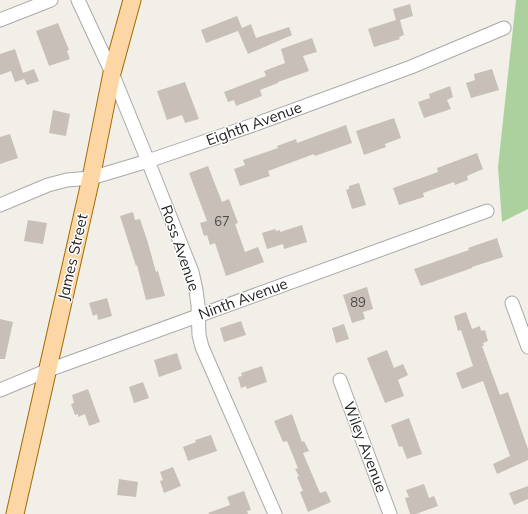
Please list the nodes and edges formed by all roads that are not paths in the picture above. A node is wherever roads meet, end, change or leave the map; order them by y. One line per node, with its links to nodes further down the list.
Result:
1 (51, 0): 4 (street)
2 (78, 0): 6 (street, Ross Avenue)
3 (132, 0): 6 (main road, James Street)
4 (0, 20)
5 (504, 28): 7 (street, Eighth Avenue)
6 (112, 73): 7 (street, Ross Avenue); 8 (main road, James Street)
7 (148, 161): 8 (street, Eighth Avenue); 12 (street, Ross Avenue)
8 (91, 178): 9 (street, Eighth Avenue); 14 (main road, James Street)
9 (0, 205)
10 (487, 211): 12 (street, Ninth Avenue)
11 (512, 303): 13 (street)
12 (198, 316): 14 (street, Ninth Avenue); 18 (street, Ross Avenue)
13 (528, 347)
14 (46, 371): 16 (street, Ninth Avenue); 17 (main road, James Street)
15 (340, 380): 19 (street, Wiley Avenue)
16 (0, 390)
17 (15, 514)
18 (275, 514)
19 (390, 514)

